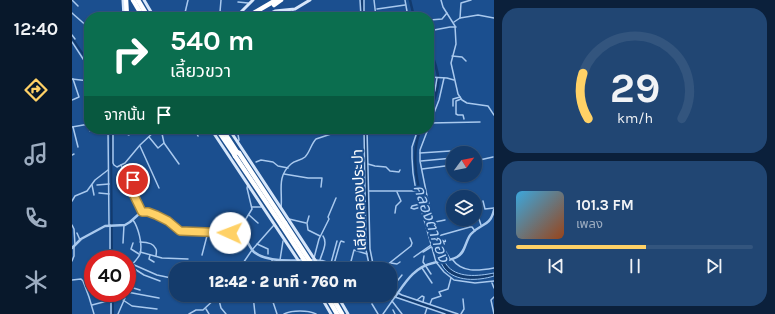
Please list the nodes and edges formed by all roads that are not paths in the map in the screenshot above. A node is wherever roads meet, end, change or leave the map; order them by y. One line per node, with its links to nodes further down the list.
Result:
1 (73, 0): 23 (street)
2 (123, 0): 26 (main road)
3 (126, 0): 27 (highway)
4 (133, 0): 28 (highway)
5 (138, 0): 29 (highway)
6 (144, 0): 30 (main road)
7 (188, 0): 31 (street)
8 (221, 0): 32 (street)
9 (253, 0): 21 (main road)
10 (271, 0): 34 (highway)
11 (276, 0): 35 (highway)
12 (281, 0): 36 (highway)
13 (310, 0): 25 (main road)
14 (360, 0): 38 (street)
15 (364, 0): 39 (street)
16 (374, 0): 40 (street)
17 (405, 0): 22 (street)
18 (441, 0): 43 (street)
19 (471, 0): 44 (street)
20 (238, 2): 21 (street)
21 (250, 4): 33 (main road)
22 (405, 5): 24 (street); 41 (street)
23 (78, 6)
24 (377, 9)
25 (293, 10): 37 (main road)
26 (124, 12)
27 (127, 12)
28 (140, 12)
29 (145, 12)
30 (151, 12)
31 (185, 12)
32 (220, 12)
33 (241, 12)
34 (255, 12)
35 (258, 12)
36 (259, 12)
37 (273, 12)
38 (361, 12)
39 (364, 12)
40 (375, 12)
41 (407, 12)
42 (72, 13): 48 (street)
43 (447, 13): 46 (street); 47 (street)
44 (460, 18): 45 (street); 47 (street)
45 (494, 18)
46 (434, 20)
47 (454, 22): 49 (street)
48 (84, 24)
49 (456, 27): 50 (street); 55 (street)
50 (434, 30)
51 (72, 35): 52 (street)
52 (75, 39)
53 (72, 42): 54 (street)
54 (73, 45): 56 (street)
55 (452, 56): 57 (street); 63 (street)
56 (84, 61)
57 (466, 61)
58 (434, 73): 59 (street)
59 (436, 78): 60 (street); 64 (street)
60 (443, 78): 63 (street); 68 (street)
61 (73, 79): 62 (street); 66 (street)
62 (84, 80)
63 (454, 80): 65 (street)
64 (434, 93)
65 (460, 98): 67 (street); 69 (street); 70 (street)
66 (72, 100)
67 (453, 106)
68 (434, 113)
69 (494, 115)
70 (464, 119)
71 (480, 122): 72 (street)
72 (434, 123)
73 (84, 125): 74 (street)
74 (73, 127): 93 (street)
75 (108, 134): 109 (street)
76 (113, 134): 105 (street)
77 (150, 134): 89 (street)
78 (162, 134): 91 (street)
79 (214, 134): 98 (main road)
80 (221, 134): 95 (highway)
81 (225, 134): 95 (highway)
82 (232, 134): 90 (main road)
83 (238, 134): 90 (street)
84 (332, 134): 107 (street)
85 (364, 134): 181 (street)
86 (367, 134): 104 (street, เลียบคลองประปา)
87 (416, 134): 128 (street)
88 (426, 134): 96 (street)
89 (148, 137): 91 (street); 92 (street)
90 (238, 142): 95 (main road)
91 (164, 144): 103 (street)
92 (140, 145): 105 (street); 124 (street)
93 (78, 147)
94 (446, 151): 96 (street)
95 (237, 153): 98 (street); 139 (main road); 149 (highway)
96 (420, 153): 101 (street)
97 (493, 157): 100 (street)
98 (230, 158): 119 (main road)
99 (446, 159): 101 (street)
100 (482, 159)
101 (420, 161): 108 (street)
102 (256, 162): 107 (street)
103 (179, 164)
104 (368, 164): 110 (street); 126 (street, เลียบคลองประปา)
105 (121, 165): 111 (street)
106 (446, 166): 108 (street)
107 (288, 168): 113 (street)
108 (422, 169): 147 (street)
109 (108, 170): 118 (street); 120 (street)
110 (400, 170)
111 (123, 171): 112 (street); 114 (street)
112 (119, 173)
113 (284, 174): 123 (street); 139 (street)
114 (126, 176): 115 (street); 117 (street)
115 (118, 180)
116 (133, 180): 117 (street)
117 (128, 183): 125 (street)
118 (109, 184): 121 (street); 131 (street)
119 (248, 184): 137 (street); 154 (main road)
120 (92, 185): 132 (street); 135 (street)
121 (97, 185)
122 (137, 186): 125 (street)
123 (321, 187)
124 (159, 188)
125 (131, 189): 133 (street)
126 (369, 191): 127 (street); 205 (street, เลียบคลองประปา)
127 (396, 191): 128 (street); 142 (street)
128 (416, 191): 175 (street)
129 (99, 193): 131 (street)
130 (139, 193): 133 (street)
131 (109, 194): 152 (street)
132 (94, 195)
133 (134, 196): 141 (street)
134 (336, 198): 161 (street)
135 (72, 201)
136 (483, 201): 140 (street)
137 (252, 207): 138 (street); 143 (street)
138 (261, 207)
139 (281, 208): 149 (main road)
140 (494, 209): 155 (street)
141 (142, 212): 145 (street); 158 (street)
142 (395, 213)
143 (249, 215): 148 (street); 156 (street)
144 (309, 216): 150 (street)
145 (133, 220): 153 (street); 168 (street)
146 (445, 220): 147 (street)
147 (435, 222): 163 (street)
148 (258, 223)
149 (285, 223): 150 (street); 192 (main road); 198 (highway, bridge); 199 (highway, bridge)
150 (307, 223): 161 (street)
151 (72, 225): 174 (street)
152 (111, 225): 153 (street); 166 (street); 176 (street)
153 (124, 225): 170 (street)
154 (274, 225): 165 (main road); 173 (street)
155 (482, 226): 157 (street)
156 (239, 230): 159 (street); 177 (street)
157 (475, 231): 163 (street); 193 (street)
158 (208, 232): 159 (street); 183 (street)
159 (231, 232): 172 (street)
160 (77, 233): 166 (street)
161 (320, 236): 192 (street)
162 (323, 236): 192 (street)
163 (438, 236): 193 (street)
164 (410, 238): 206 (street)
165 (284, 239): 190 (street); 191 (main road)
166 (80, 240): 174 (street)
167 (337, 241): 201 (street)
168 (140, 242): 179 (street); 184 (street)
169 (344, 242): 202 (street)
170 (123, 243)
171 (133, 243): 179 (street)
172 (236, 244)
173 (257, 244): 177 (street); 180 (street)
174 (74, 246): 194 (street)
175 (431, 246): 178 (street); 186 (street); 208 (street)
176 (110, 250)
177 (252, 250): 188 (street); 196 (street)
178 (422, 252)
179 (140, 253): 182 (street); 187 (street)
180 (268, 254)
181 (367, 254): 203 (street); 204 (street)
182 (150, 255): 184 (street); 195 (street)
183 (202, 255)
184 (156, 256): 189 (street)
185 (424, 256): 211 (street)
186 (414, 257)
187 (136, 258)
188 (272, 258): 190 (street); 197 (street)
189 (188, 259)
190 (280, 260): 191 (street)
191 (298, 260): 192 (street)
192 (318, 260): 200 (street)
193 (450, 260): 208 (street); 213 (street)
194 (72, 261)
195 (154, 262)
196 (244, 262)
197 (272, 262)
198 (306, 262)
199 (310, 262)
200 (324, 262)
201 (333, 262)
202 (333, 262)
203 (351, 262)
204 (369, 262)
205 (373, 262)
206 (392, 262)
207 (400, 262): 209 (street)
208 (436, 262): 211 (street); 218 (street)
209 (397, 264)
210 (136, 265): 217 (street)
211 (425, 265): 212 (street); 215 (street)
212 (421, 267): 223 (street); 227 (street)
213 (494, 268)
214 (136, 270): 220 (street)
215 (431, 274)
216 (402, 275): 221 (street)
217 (169, 277)
218 (451, 278): 222 (street); 251 (street)
219 (72, 280): 252 (street)
220 (160, 281)
221 (397, 281)
222 (493, 282): 224 (street)
223 (432, 283)
224 (494, 288)
225 (136, 289): 226 (street)
226 (140, 290)
227 (397, 294)
228 (136, 295): 232 (street)
229 (397, 295): 234 (street)
230 (397, 295): 254 (street)
231 (494, 297): 284 (street)
232 (159, 298)
233 (463, 299): 283 (street)
234 (417, 300): 249 (street); 249 (street)
235 (103, 302): 252 (street)
236 (111, 302): 263 (street)
237 (122, 302): 264 (street)
238 (126, 302): 255 (street)
239 (212, 302): 253 (street)
240 (219, 302): 267 (street)
241 (254, 302): 268 (street)
242 (273, 302): 269 (street)
243 (324, 302): 272 (main road)
244 (330, 302): 273 (highway)
245 (335, 302): 274 (highway)
246 (341, 302): 275 (main road)
247 (391, 302): 277 (street)
248 (393, 302): 279 (street)
249 (423, 302): 251 (street)
250 (372, 304): 276 (street)
251 (430, 304): 283 (street)
252 (92, 305): 262 (street)
253 (206, 308): 265 (street); 266 (street)
254 (427, 308): 257 (street); 280 (street)
255 (157, 309)
256 (393, 310): 278 (street)
257 (434, 311): 261 (street); 281 (street)
258 (295, 313): 259 (street); 270 (street)
259 (299, 313): 260 (street)
260 (304, 313): 271 (street)
261 (441, 313): 282 (street)
262 (94, 314)
263 (111, 314)
264 (118, 314)
265 (190, 314)
266 (209, 314)
267 (226, 314)
268 (255, 314)
269 (277, 314)
270 (284, 314)
271 (316, 314)
272 (331, 314)
273 (337, 314)
274 (342, 314)
275 (348, 314)
276 (378, 314)
277 (383, 314)
278 (395, 314)
279 (402, 314)
280 (425, 314)
281 (433, 314)
282 (444, 314)
283 (459, 314)
284 (494, 314)

